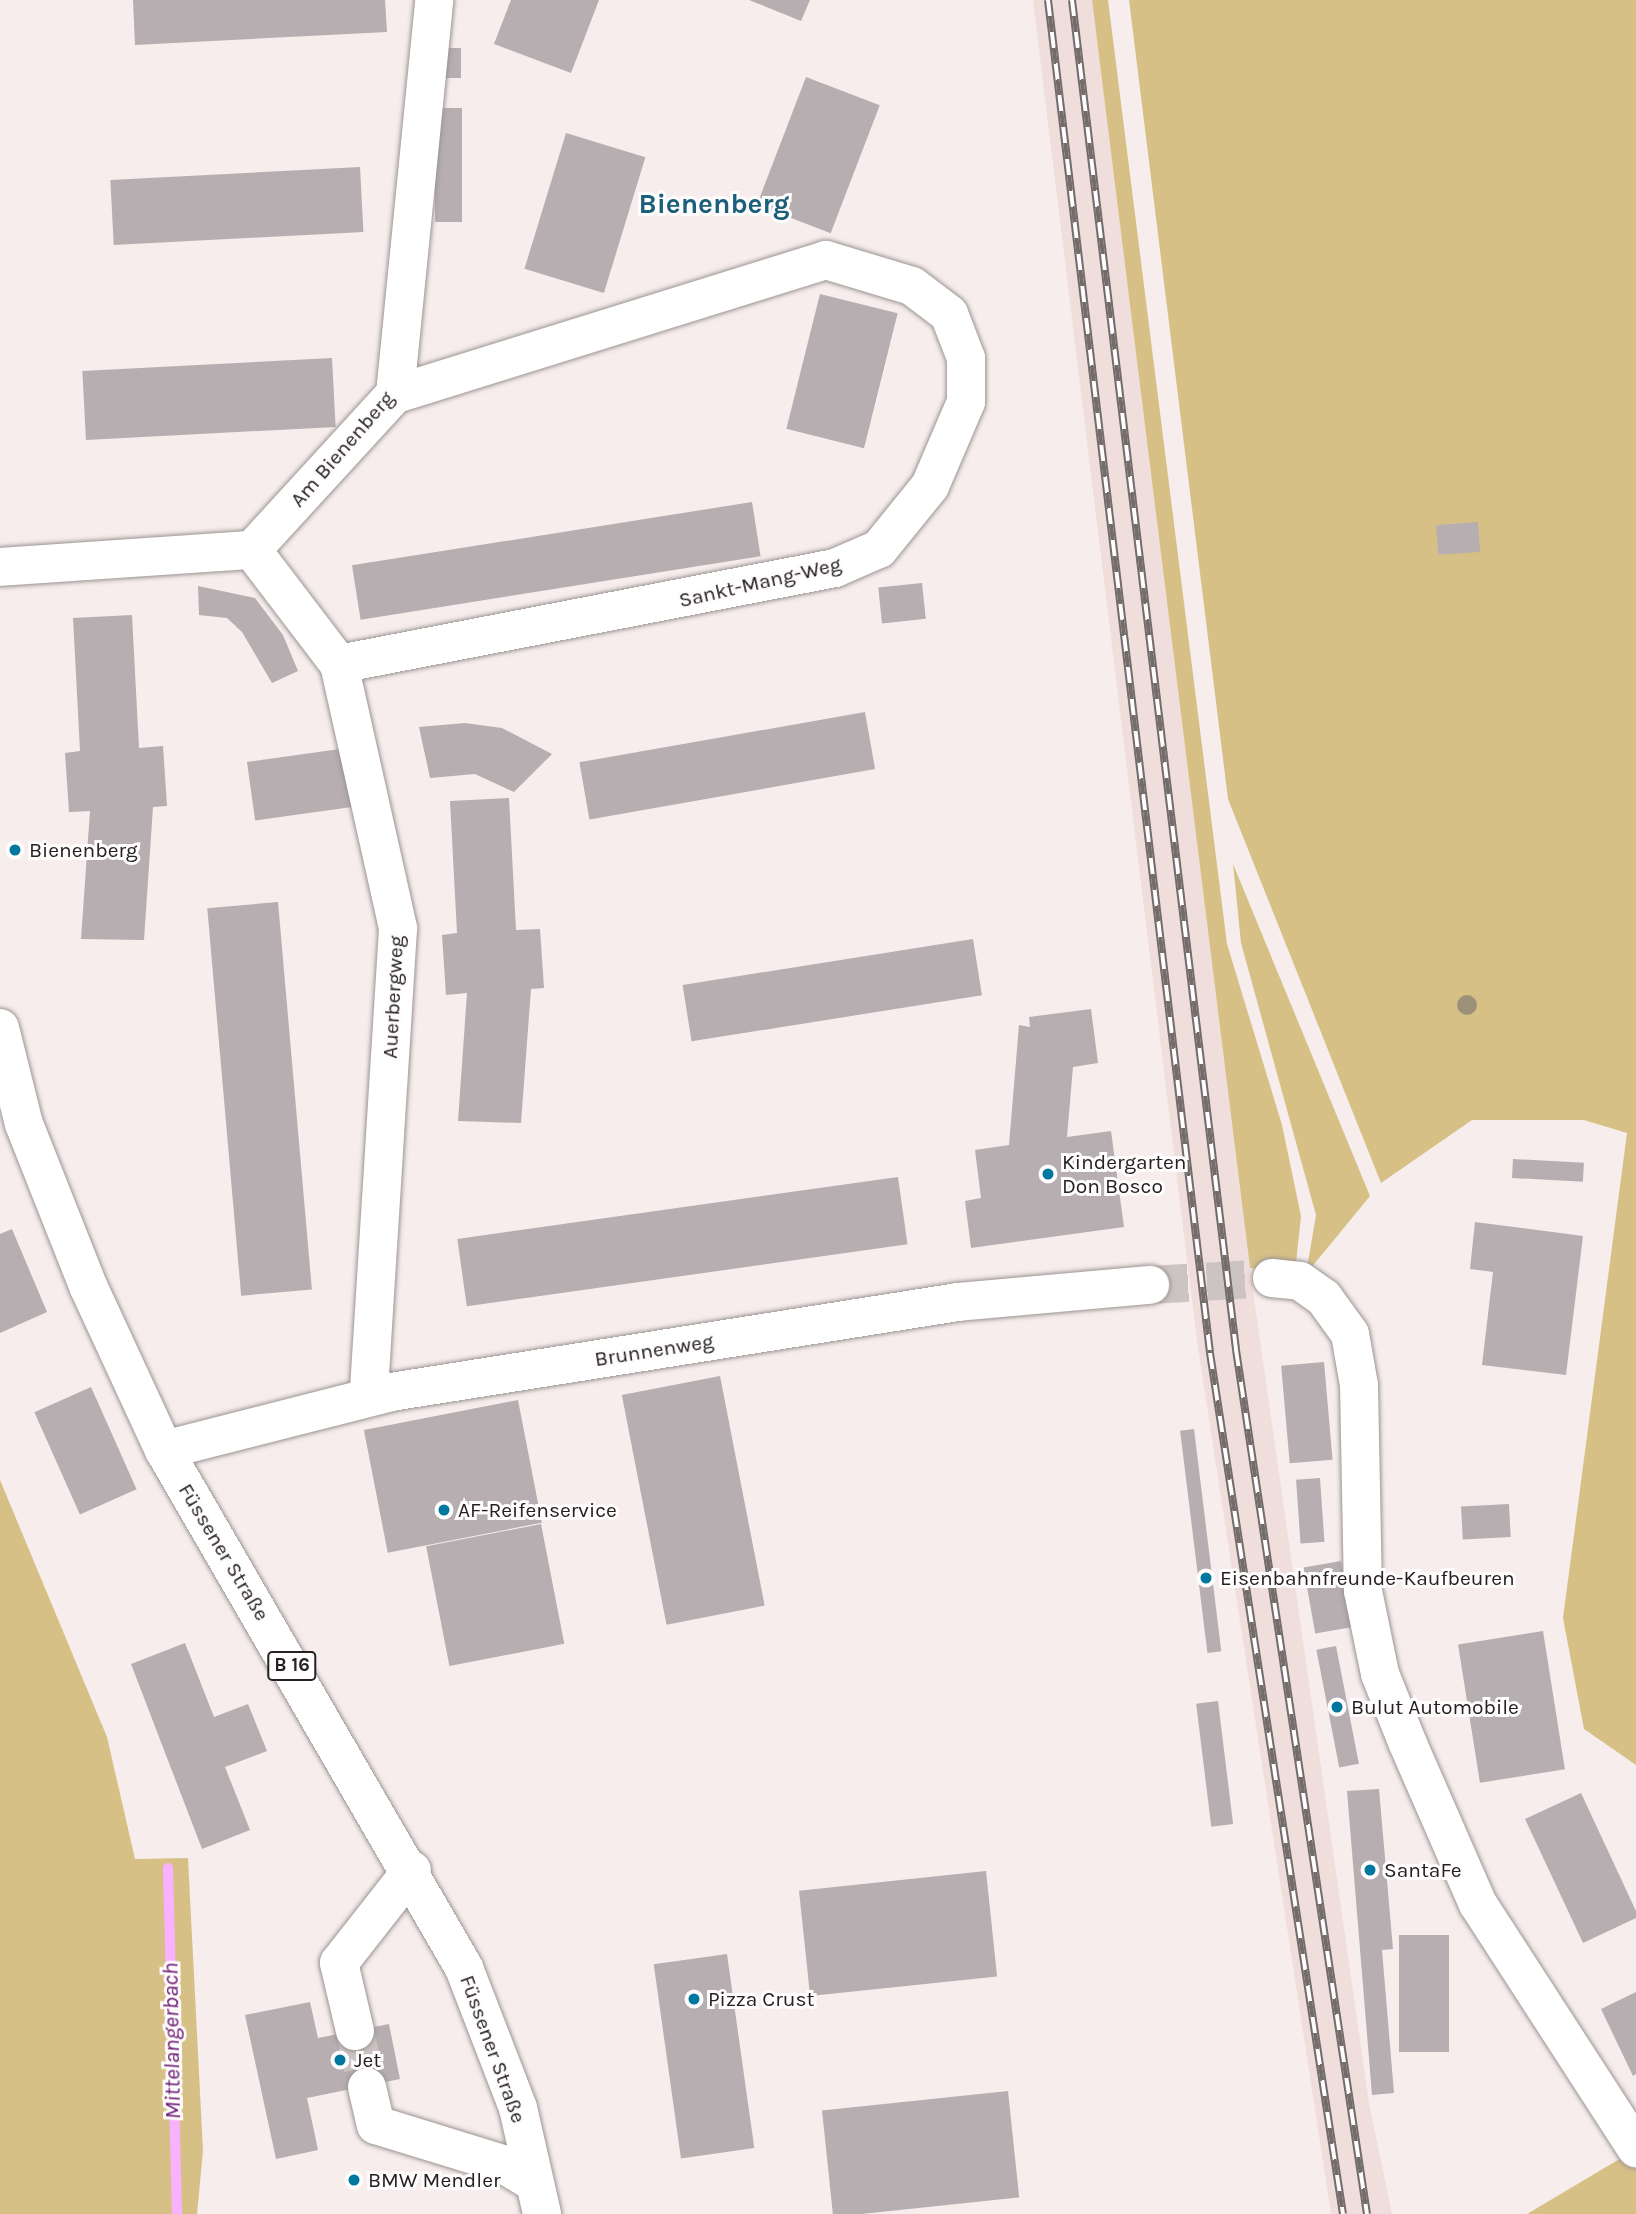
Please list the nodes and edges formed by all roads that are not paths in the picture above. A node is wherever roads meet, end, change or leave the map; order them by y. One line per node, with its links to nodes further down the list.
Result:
1 (434, 0): 2 (street, Am Bienenberg)
2 (395, 394): 3 (street, Am Bienenberg); 5 (street, Sankt-Mang-Weg)
3 (252, 550): 4 (street); 5 (street, Auerbergweg)
4 (0, 567)
5 (339, 664): 9 (street, Auerbergweg)
6 (0, 1028): 10 (street, Füssener Straße / B 16)
7 (1272, 1278): 14 (street)
8 (1150, 1285): 9 (street, Brunnenweg)
9 (369, 1395): 10 (street, Brunnenweg)
10 (164, 1450): 11 (street, Füssener Straße / B 16)
11 (412, 1870): 12 (street); 15 (street, Füssener Straße / B 16)
12 (355, 2031)
13 (367, 2087): 15 (street)
14 (1636, 2148)
15 (539, 2198)

